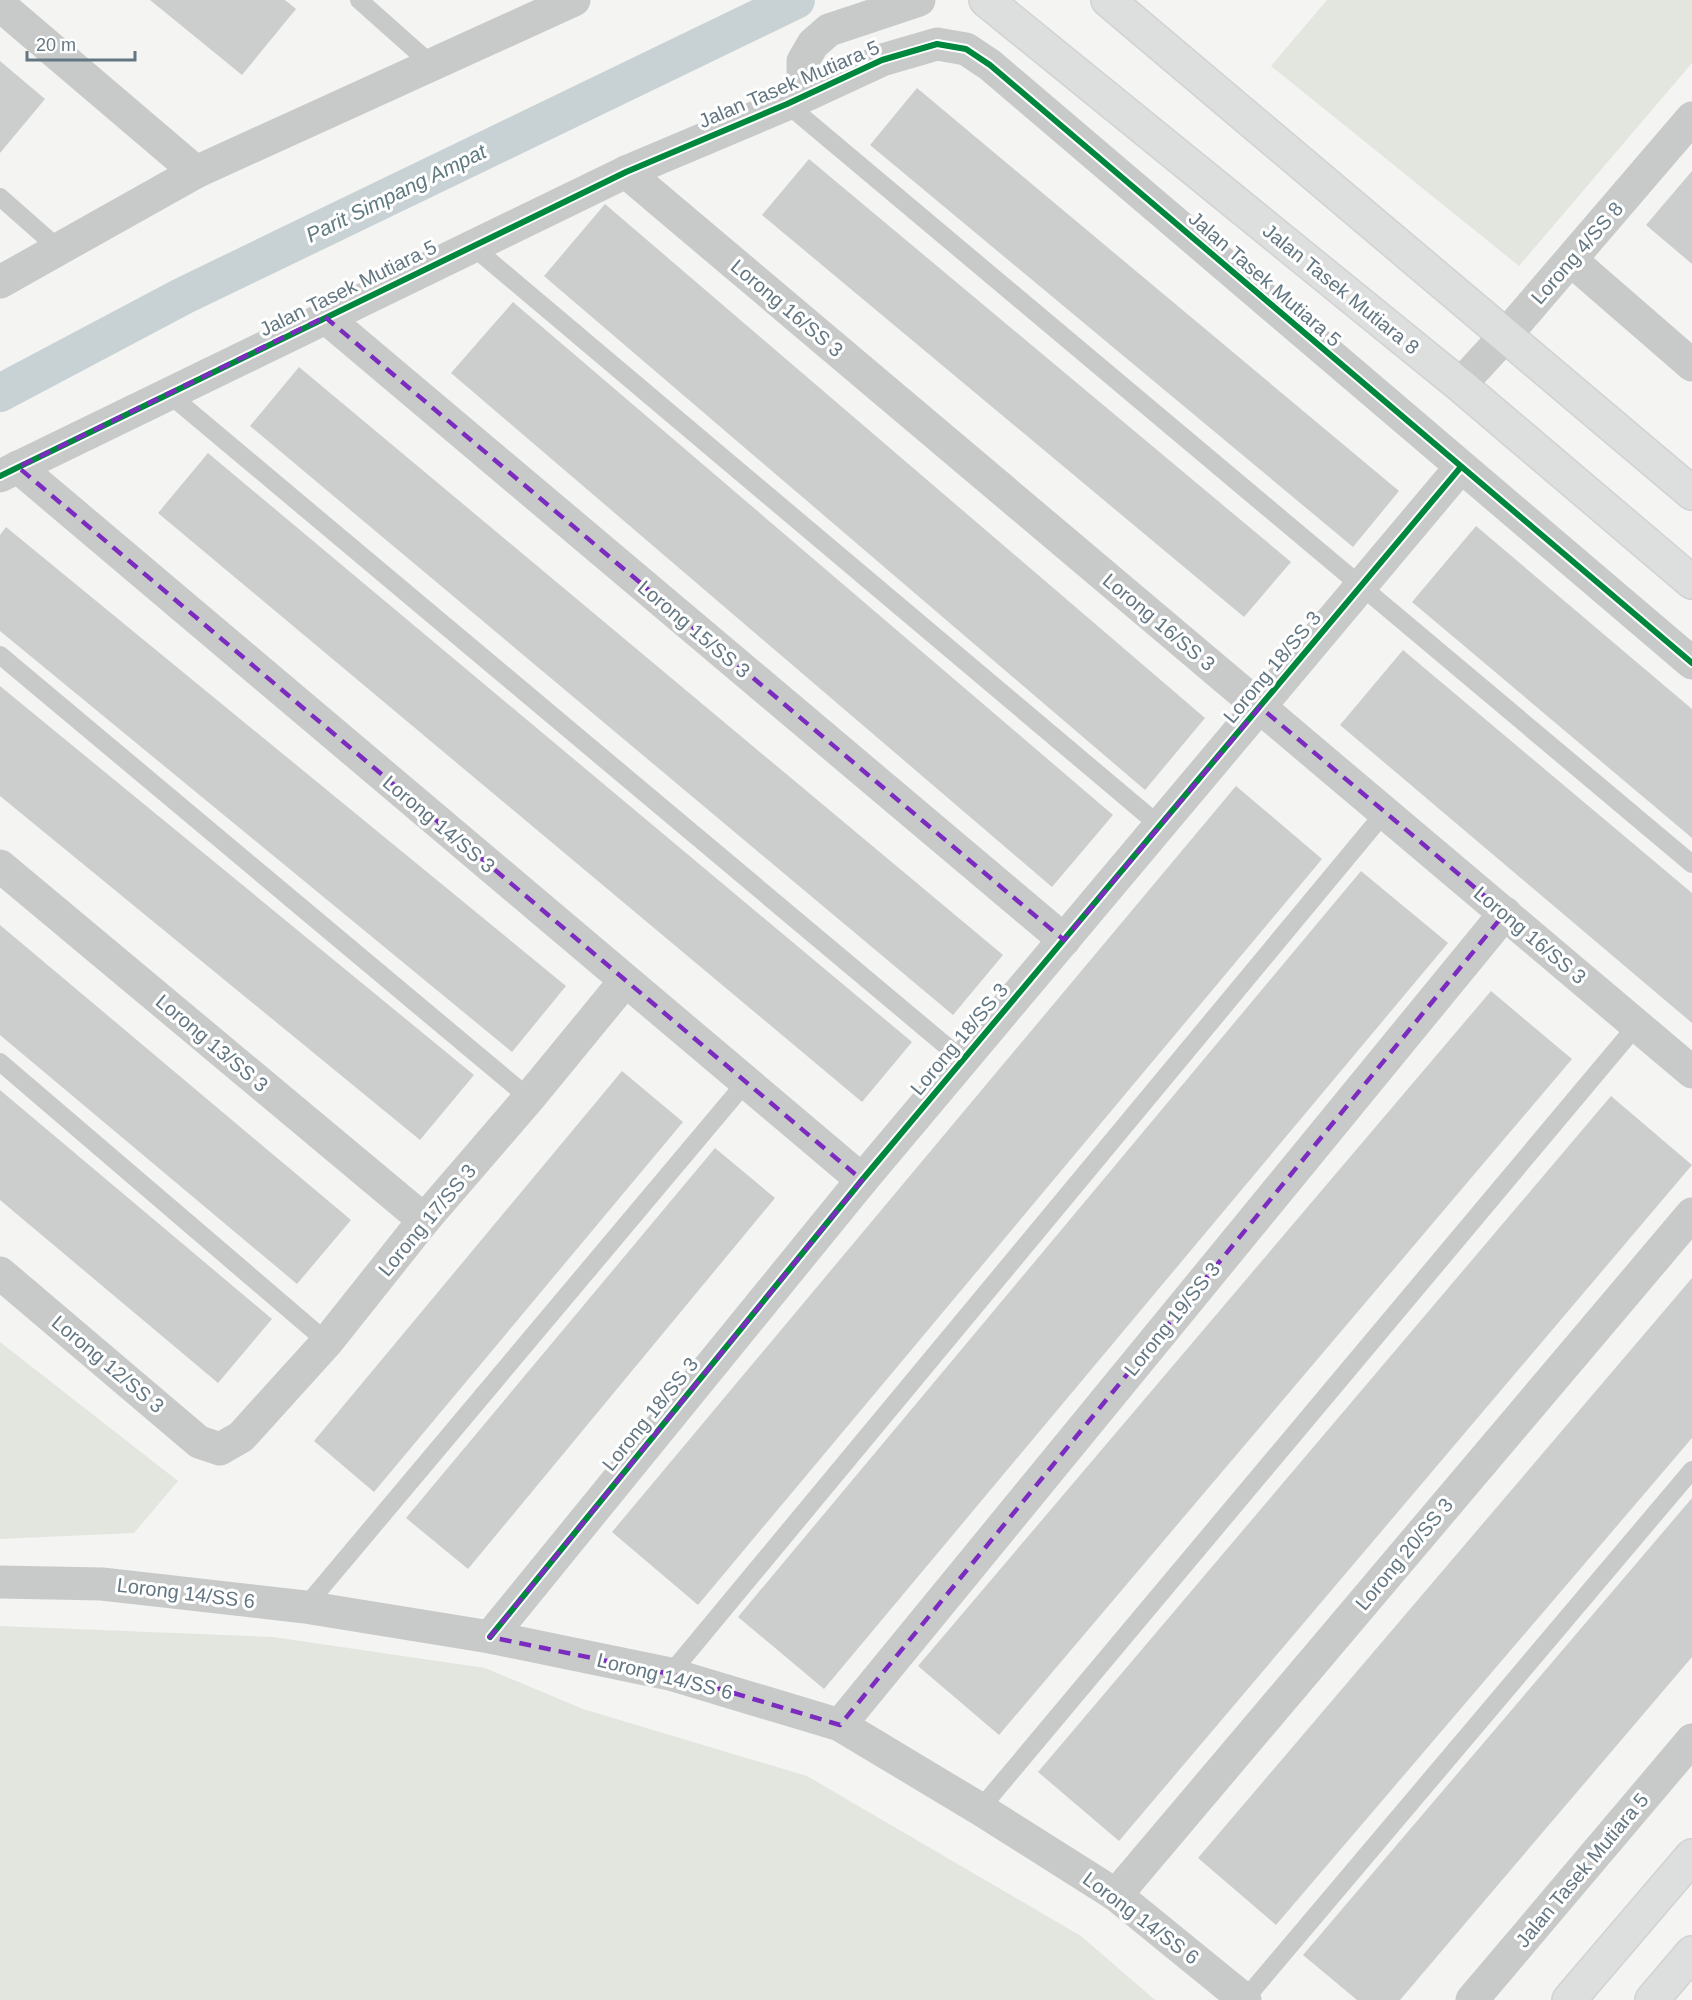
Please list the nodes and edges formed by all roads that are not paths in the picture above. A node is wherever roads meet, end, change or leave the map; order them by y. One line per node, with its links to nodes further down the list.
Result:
1 (359, 0): 7 (lane)
2 (574, 0): 7 (street)
3 (919, 0): 8 (street)
4 (986, 0): 20 (street, Jalan Tasek Mutiara 8)
5 (1108, 0): 18 (street)
6 (0, 5): 10 (street)
7 (432, 65): 10 (street)
8 (795, 100): 11 (street, Jalan Tasek Mutiara 5); 22 (street, Jalan Tasek Mutiara 5); 26 (lane)
9 (1692, 118): 15 (street, Lorong 4/SS 8)
10 (196, 172): 14 (street)
11 (626, 172): 13 (street, Jalan Tasek Mutiara 5); 29 (street, Lorong 16/SS 3)
12 (0, 197): 14 (lane)
13 (472, 246): 17 (street, Jalan Tasek Mutiara 5); 31 (lane)
14 (59, 249): 16 (street)
15 (1571, 260): 18 (street, Lorong 4/SS 8); 19 (street)
16 (0, 282)
17 (325, 317): 21 (street, Jalan Tasek Mutiara 5); 35 (street, Lorong 15/SS 3)
18 (1505, 336): 20 (street, Lorong 4/SS 8); 24 (street)
19 (1689, 356)
20 (1460, 385): 25 (street, Jalan Tasek Mutiara 8)
21 (169, 394): 23 (street, Jalan Tasek Mutiara 5); 38 (lane)
22 (1460, 468): 26 (street, Lorong 18/SS 3); 28 (street, Jalan Tasek Mutiara 5)
23 (9, 471): 36 (street, Lorong 14/SS 3)
24 (1692, 493)
25 (1692, 582)
26 (1361, 586): 29 (street, Lorong 18/SS 3); 32 (lane)
27 (0, 655): 42 (lane)
28 (1692, 663)
29 (1260, 707): 30 (street, Lorong 16/SS 3); 31 (street, Lorong 18/SS 3)
30 (1384, 812): 34 (street, Lorong 16/SS 3); 53 (lane)
31 (1160, 826): 35 (street, Lorong 18/SS 3)
32 (1692, 864)
33 (0, 866): 45 (street, Lorong 13/SS 3)
34 (1505, 913): 37 (street, Lorong 16/SS 3); 54 (street, Lorong 19/SS 3)
35 (1064, 940): 38 (street, Lorong 18/SS 3)
36 (625, 981): 41 (street, Lorong 14/SS 3); 42 (street, Lorong 17/SS 3)
37 (1637, 1025): 40 (street, Lorong 16/SS 3); 56 (lane)
38 (963, 1060): 43 (street, Lorong 18/SS 3)
39 (0, 1062): 47 (lane)
40 (1692, 1072)
41 (746, 1082): 43 (street, Lorong 14/SS 3); 51 (lane)
42 (529, 1098): 45 (street, Lorong 17/SS 3)
43 (862, 1180): 52 (street, Lorong 18/SS 3)
44 (1692, 1214): 58 (street, Lorong 20/SS 3)
45 (424, 1220): 47 (street, Lorong 17/SS 3)
46 (0, 1273): 48 (street, Lorong 12/SS 3)
47 (327, 1342): 48 (street, Lorong 17/SS 3)
48 (220, 1449)
49 (1692, 1470): 60 (lane)
50 (0, 1582): 51 (street, Lorong 14/SS 6)
51 (305, 1607): 52 (street, Lorong 14/SS 6)
52 (489, 1637): 53 (street, Lorong 14/SS 6)
53 (670, 1674): 54 (street, Lorong 14/SS 6)
54 (840, 1725): 56 (street, Lorong 14/SS 6)
55 (1692, 1740): 61 (street, Jalan Tasek Mutiara 5)
56 (980, 1809): 58 (street, Lorong 14/SS 6)
57 (1692, 1856): 62 (street)
58 (1116, 1895): 60 (street, Lorong 14/SS 6)
59 (1692, 1953): 63 (street)
60 (1245, 2000)
61 (1472, 2000)
62 (1569, 2000)
63 (1652, 2000)

